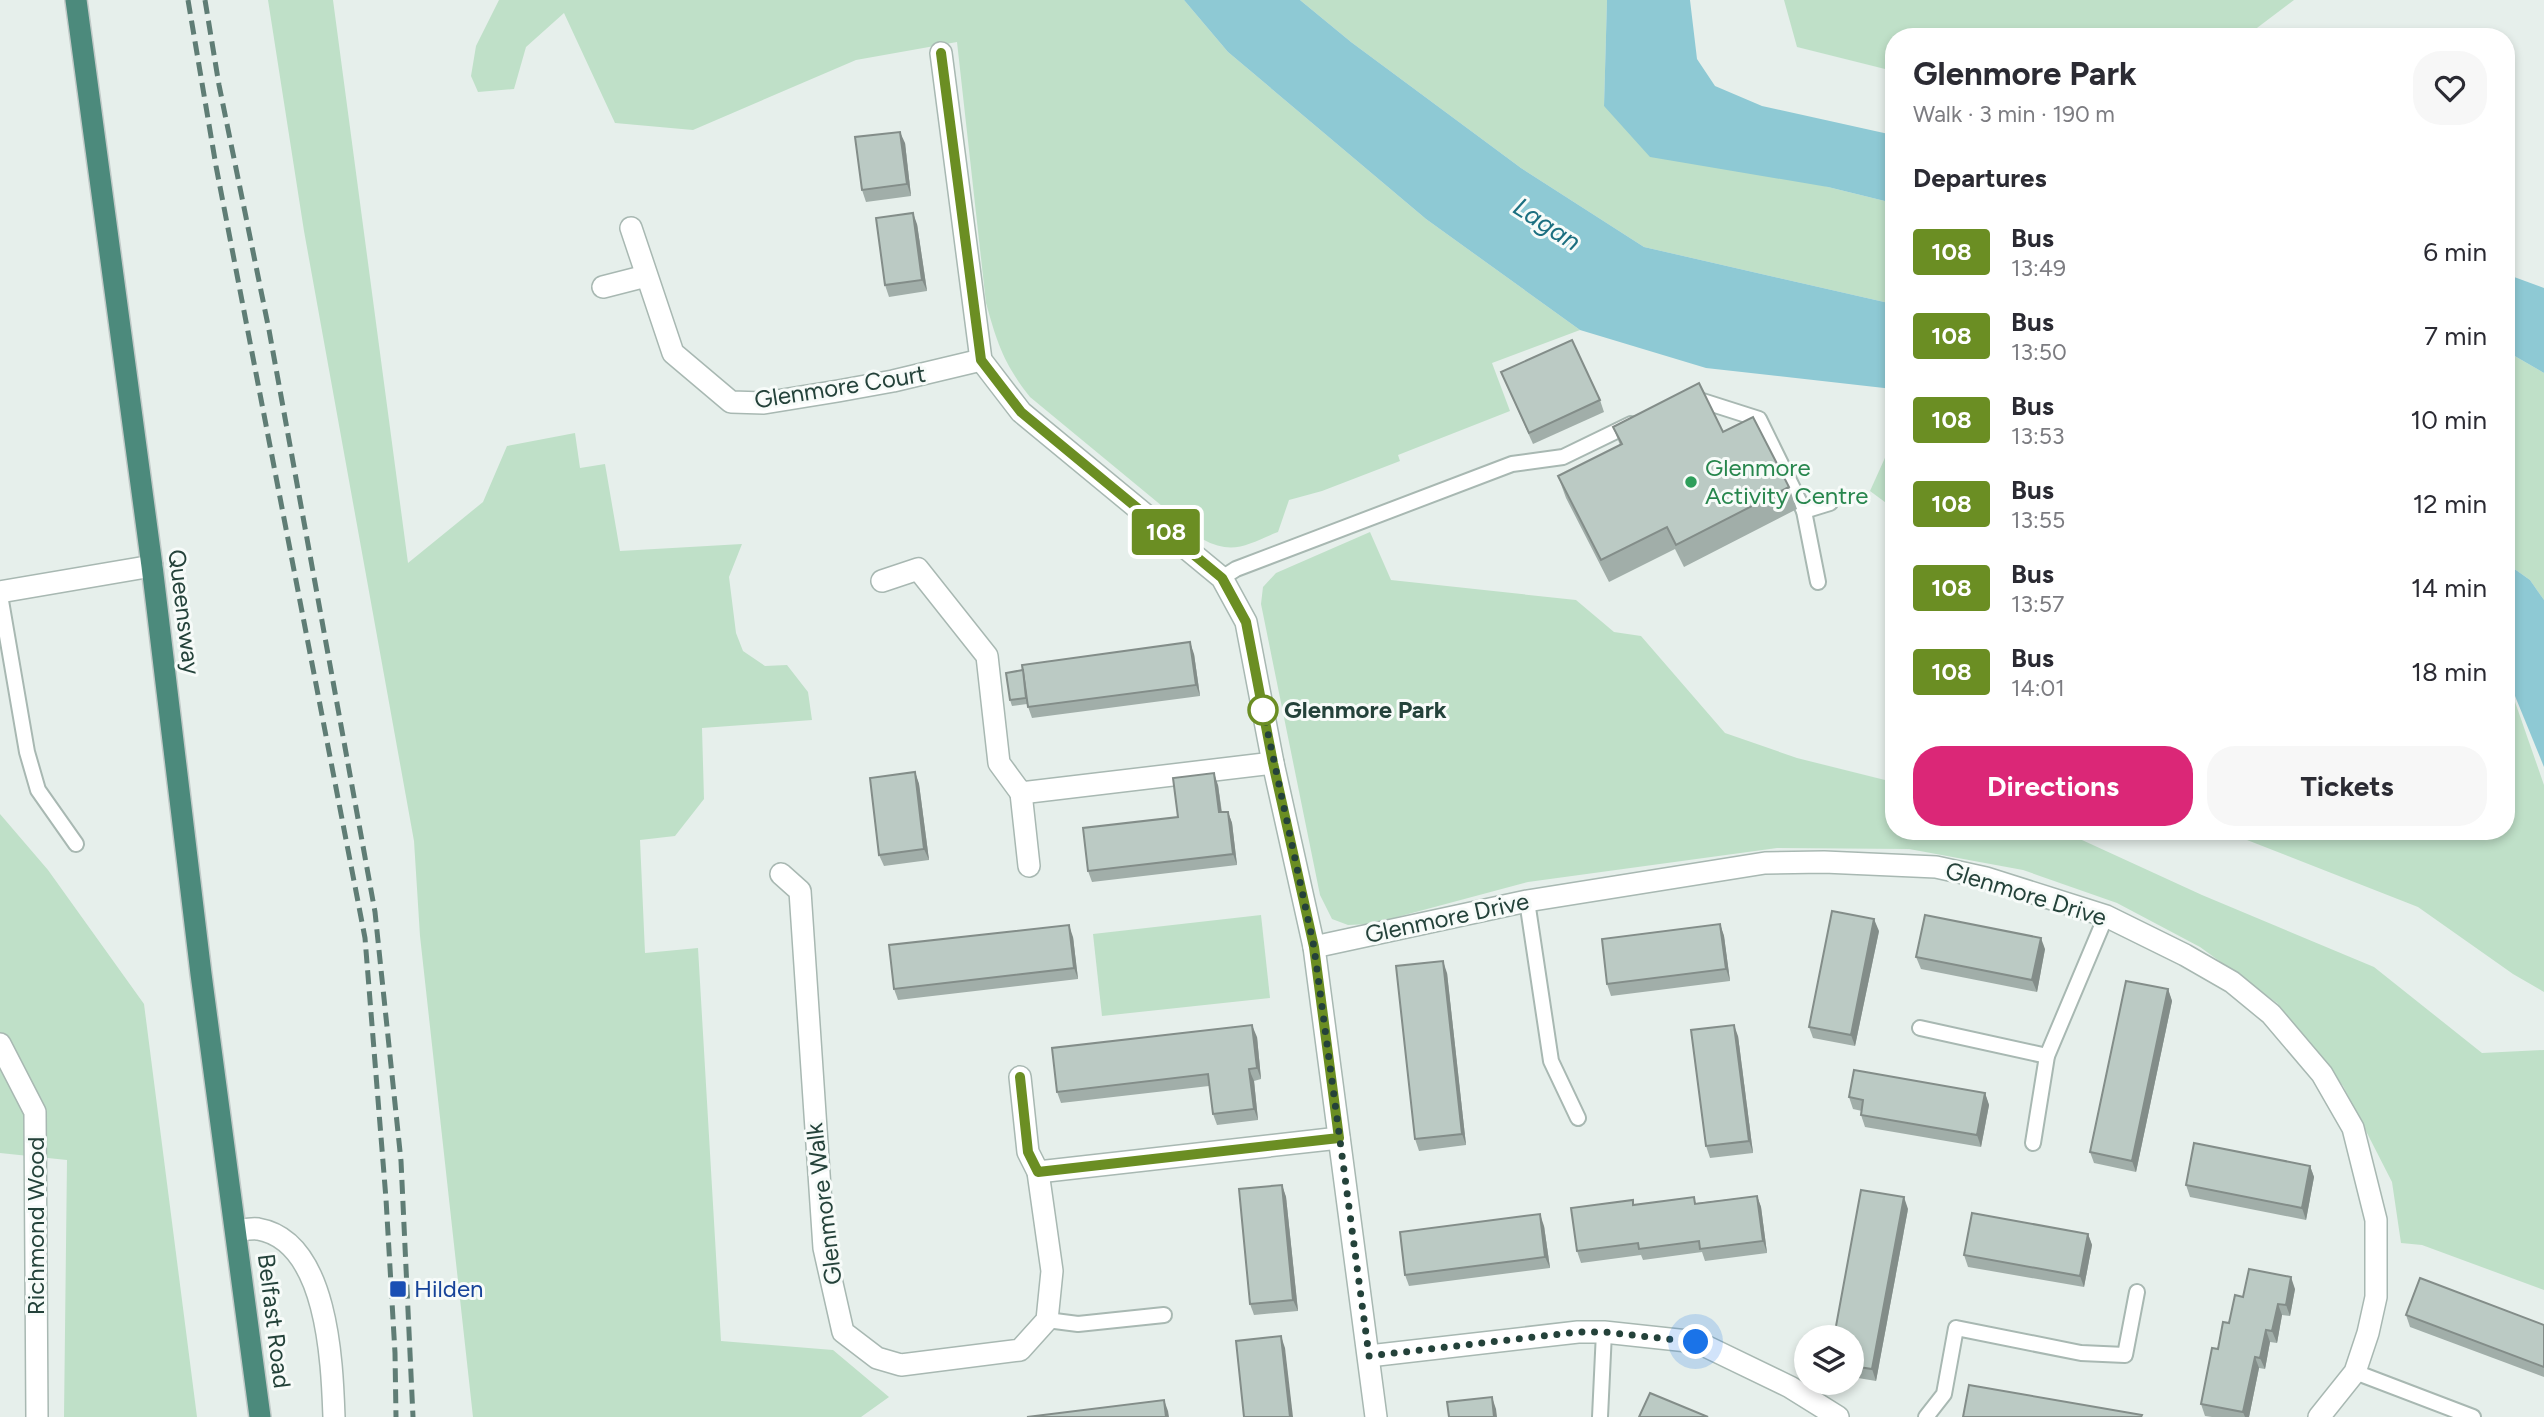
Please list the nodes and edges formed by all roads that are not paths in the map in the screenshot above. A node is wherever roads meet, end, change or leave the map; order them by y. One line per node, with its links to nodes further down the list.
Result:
1 (76, 0): 11 (highway, Queensway)
2 (941, 53): 6 (street)
3 (631, 228): 4 (street, Glenmore Court)
4 (646, 276): 5 (street); 6 (street, Glenmore Court)
5 (603, 287)
6 (981, 360): 12 (street)
7 (1676, 402): 10 (lane)
8 (1638, 420): 12 (lane)
9 (1830, 503): 10 (lane)
10 (1804, 511): 14 (lane)
11 (152, 566): 15 (street); 32 (highway, Queensway)
12 (1222, 578): 16 (street)
13 (881, 581): 17 (street)
14 (1818, 582)
15 (0, 593): 18 (lane)
16 (1273, 763): 17 (street); 23 (street)
17 (1021, 793): 19 (street)
18 (76, 844)
19 (1029, 866)
20 (781, 874): 35 (street, Glenmore Walk)
21 (1527, 901): 22 (street, Glenmore Drive); 23 (street, Glenmore Drive); 28 (lane)
22 (2106, 916): 26 (lane); 38 (street, Glenmore Drive)
23 (1314, 947): 29 (street)
24 (1920, 1028): 26 (lane)
25 (0, 1044): 39 (street, Richmond Wood)
26 (2047, 1056): 30 (lane)
27 (1020, 1077): 31 (street)
28 (1578, 1118)
29 (1339, 1138): 31 (street); 37 (street)
30 (2033, 1143)
31 (1038, 1172): 35 (street)
32 (236, 1231): 40 (highway, Belfast Road); 41 (street)
33 (2137, 1292): 45 (lane)
34 (1164, 1315): 35 (lane)
35 (1046, 1320)
36 (1604, 1332): 37 (street); 43 (lane); 44 (street)
37 (1369, 1356): 42 (street)
38 (2355, 1372): 46 (street, Glenmore Drive); 47 (lane)
39 (37, 1417)
40 (260, 1417)
41 (334, 1417)
42 (1376, 1417)
43 (1600, 1417)
44 (1838, 1417)
45 (1926, 1417)
46 (2319, 1417)
47 (2473, 1417)

